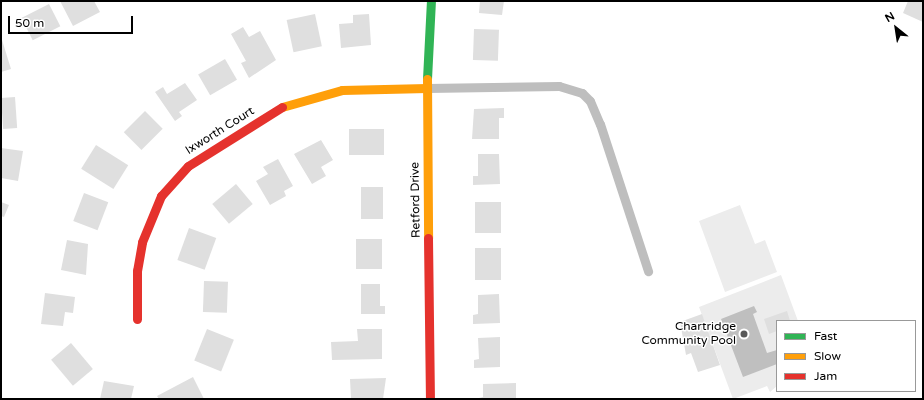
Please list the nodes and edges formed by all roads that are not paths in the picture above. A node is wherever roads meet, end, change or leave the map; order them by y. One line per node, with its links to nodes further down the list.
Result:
1 (431, 1): 2 (street, Retford Drive)
2 (426, 88): 3 (lane); 4 (street, Ixworth Court); 5 (street, Retford Drive)
3 (648, 271)
4 (136, 319)
5 (430, 399)

